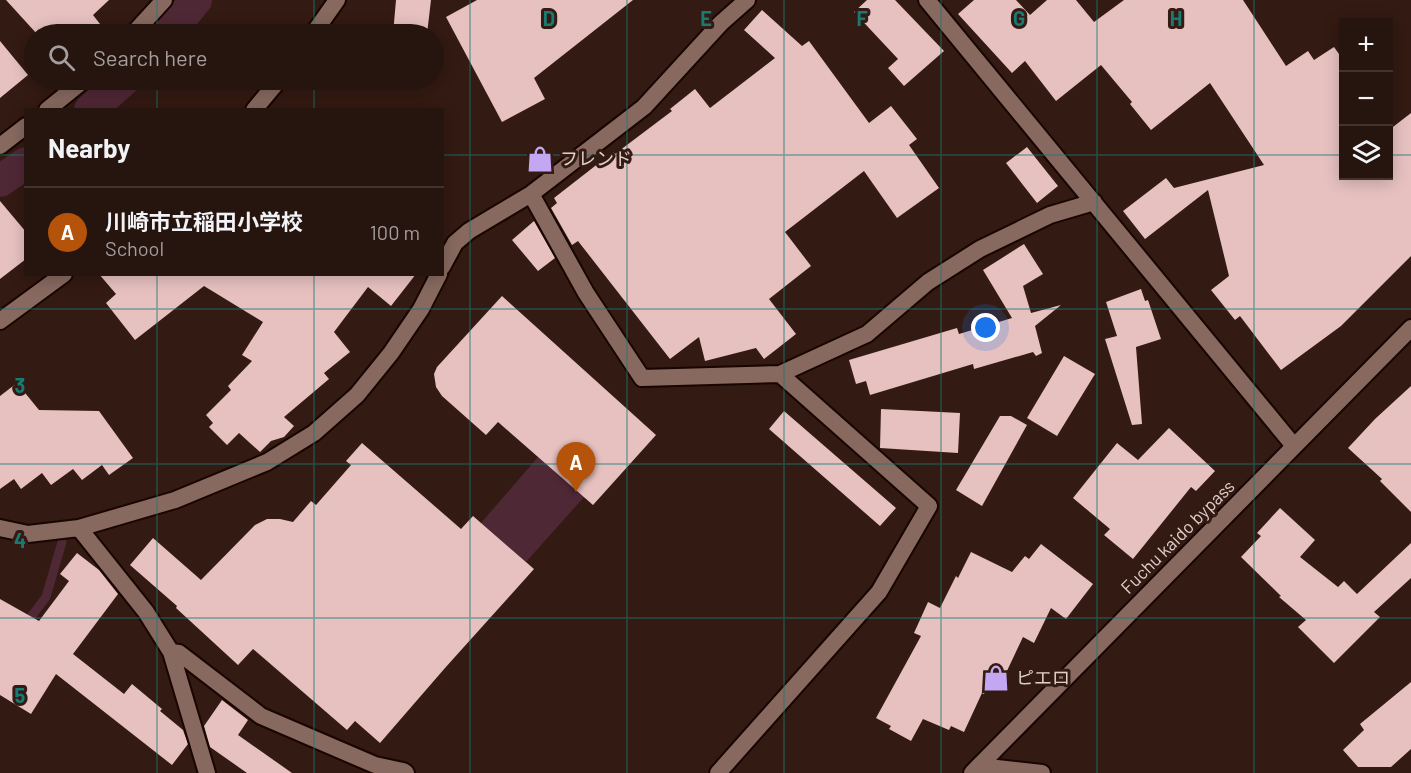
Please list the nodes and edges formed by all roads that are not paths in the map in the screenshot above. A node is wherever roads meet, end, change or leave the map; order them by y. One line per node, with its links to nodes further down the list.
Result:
1 (164, 0): 5 (street)
2 (337, 0): 6 (street)
3 (747, 0): 13 (street)
4 (927, 0): 14 (street)
5 (142, 24)
6 (320, 24)
7 (71, 90): 9 (street)
8 (271, 90): 10 (street)
9 (49, 108)
10 (256, 108)
11 (24, 128): 12 (street)
12 (0, 146)
13 (531, 194): 15 (street); 20 (street)
14 (1094, 202): 20 (street); 21 (street)
15 (444, 263)
16 (61, 276): 18 (street)
17 (438, 276): 23 (street)
18 (0, 321)
19 (1411, 328): 21 (street, Fuchu kaido bypass)
20 (780, 374): 29 (street)
21 (1294, 446): 26 (street, Fuchu kaido bypass)
22 (0, 528): 23 (street)
23 (79, 528): 24 (street)
24 (171, 652): 25 (street); 27 (street)
25 (369, 769): 28 (street)
26 (976, 770): 30 (street)
27 (207, 773)
28 (406, 773)
29 (718, 773)
30 (1042, 773)

